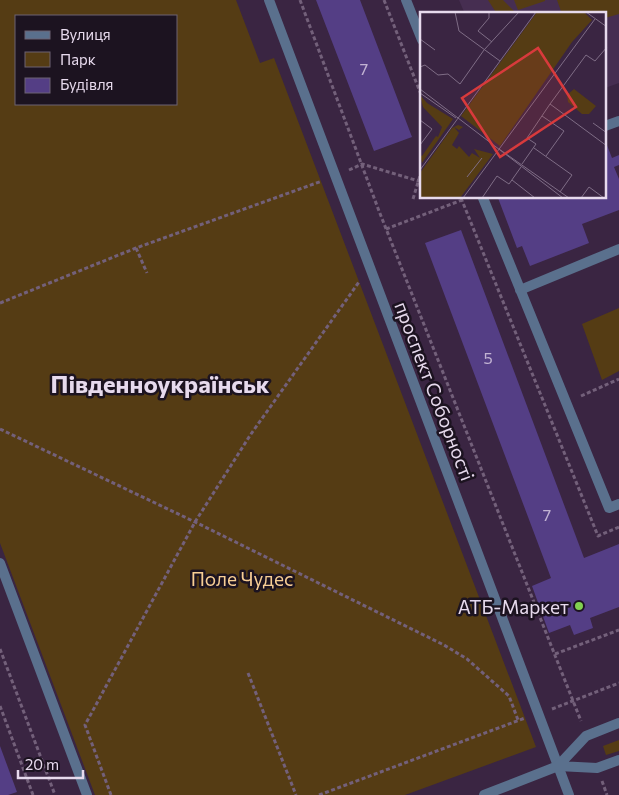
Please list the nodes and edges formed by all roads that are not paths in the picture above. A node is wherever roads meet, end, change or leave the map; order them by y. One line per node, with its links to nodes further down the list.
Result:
1 (269, 0): 13 (street, проспект Соборності)
2 (406, 0): 3 (street)
3 (420, 35)
4 (619, 121): 5 (street)
5 (606, 126)
6 (483, 199): 8 (street)
7 (619, 249): 8 (street)
8 (520, 290): 9 (street)
9 (619, 504)
10 (0, 563): 14 (street)
11 (619, 723): 13 (street)
12 (619, 760): 13 (street)
13 (558, 766): 15 (street); 16 (street, проспект Соборності)
14 (87, 795)
15 (484, 795)
16 (569, 795)

